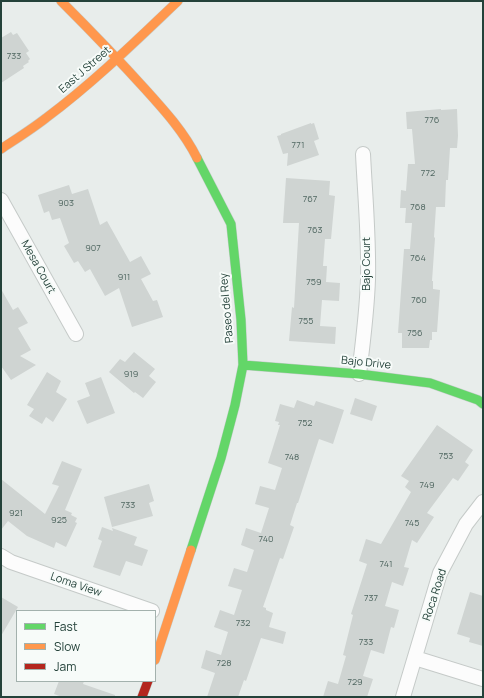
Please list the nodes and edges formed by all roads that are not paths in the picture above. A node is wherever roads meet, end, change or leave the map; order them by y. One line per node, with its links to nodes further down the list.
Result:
1 (61, 1): 3 (main road, Paseo del Rey)
2 (178, 1): 3 (main road, East J Street)
3 (118, 58): 4 (main road, East J Street); 8 (main road, Paseo del Rey)
4 (1, 149)
5 (362, 154): 9 (street, Bajo Court)
6 (1, 200): 7 (street, Mesa Court)
7 (76, 334)
8 (242, 365): 9 (main road, Bajo Drive); 15 (main road, Paseo del Rey)
9 (359, 374): 10 (main road, Bajo Drive)
10 (483, 404)
11 (483, 502): 17 (street, Roca Road)
12 (1, 556): 13 (street, Loma View)
13 (149, 610)
14 (156, 612): 15 (street)
15 (170, 617): 16 (main road, Paseo del Rey)
16 (156, 657)
17 (415, 658): 18 (street); 21 (street, Roca Road)
18 (483, 679)
19 (148, 682): 20 (main road)
20 (142, 697)
21 (403, 697)

